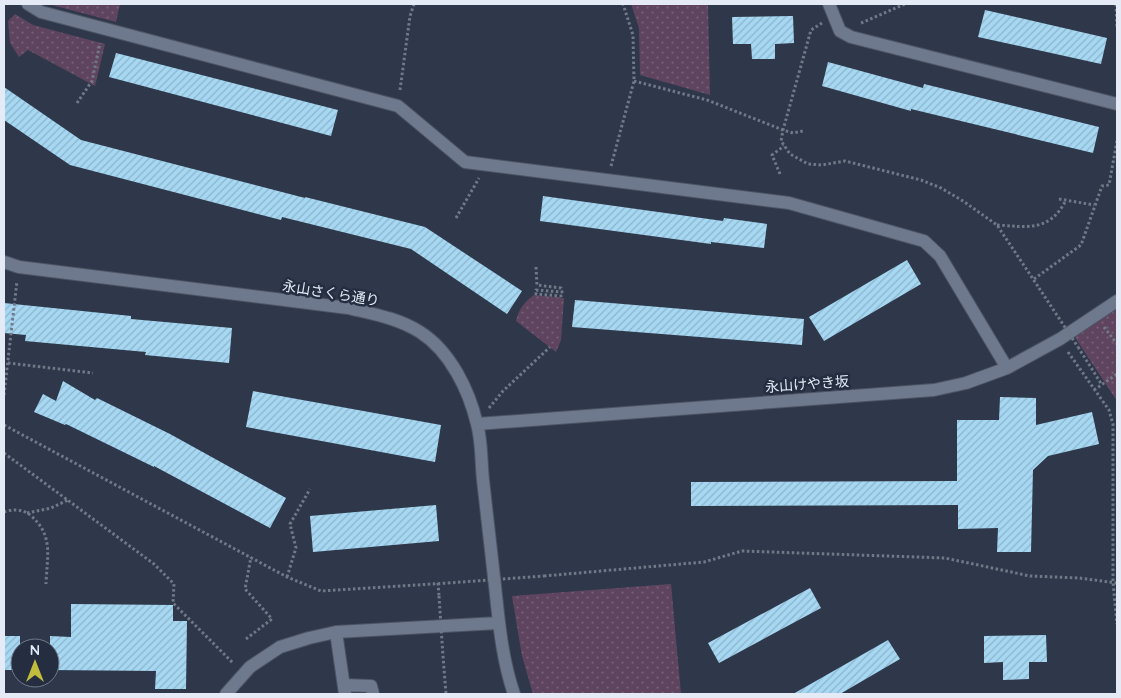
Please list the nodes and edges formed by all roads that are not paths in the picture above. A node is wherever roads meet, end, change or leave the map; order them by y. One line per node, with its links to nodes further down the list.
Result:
1 (28, 4): 6 (street)
2 (829, 4): 3 (street)
3 (1117, 104)
4 (4, 262): 7 (street, 永山さくら通り)
5 (1117, 301): 6 (street, 永山けやき坂)
6 (1007, 368): 7 (street, 永山けやき坂)
7 (477, 424): 8 (street, 永山さくら通り)
8 (498, 622): 9 (street); 13 (street, 永山さくら通り)
9 (336, 632): 10 (street); 11 (street)
10 (344, 690): 12 (street)
11 (226, 694)
12 (373, 694)
13 (514, 694)

